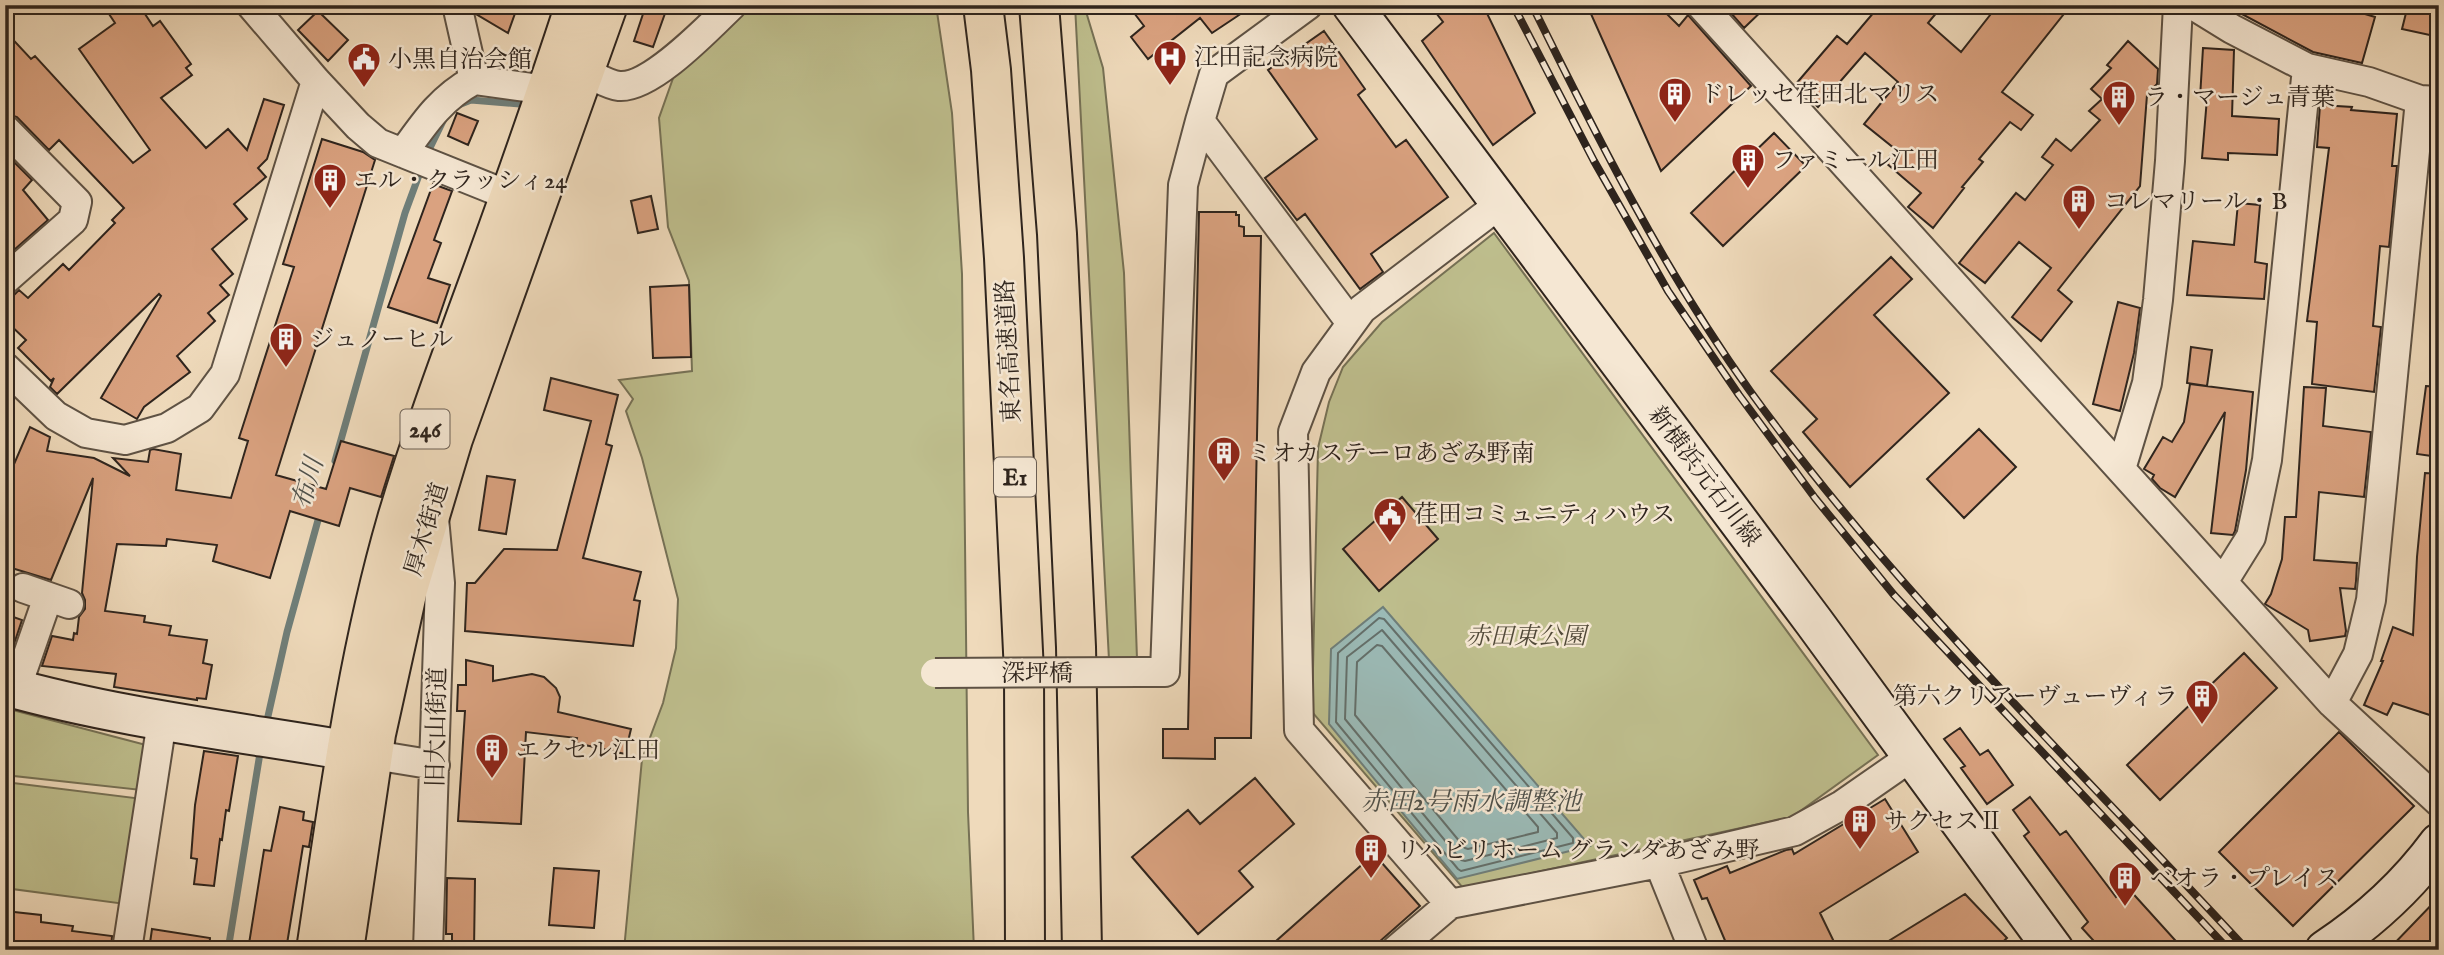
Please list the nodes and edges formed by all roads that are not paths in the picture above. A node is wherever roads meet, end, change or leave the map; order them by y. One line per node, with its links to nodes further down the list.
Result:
1 (251, 5): 15 (street)
2 (457, 5): 14 (street)
3 (575, 5): 16 (highway, 厚木街道 / 246)
4 (608, 5): 16 (highway, 厚木街道 / 246)
5 (732, 5): 16 (street)
6 (984, 5): 45 (highway, 東名高速道路 / E1)
7 (1039, 5): 46 (highway, E1)
8 (1308, 5): 18 (street)
9 (1352, 5): 22 (street, 新横浜元石川線)
10 (1701, 5): 26 (street)
11 (2178, 5): 26 (street)
12 (2193, 5): 13 (street)
13 (2307, 68): 17 (street); 28 (street)
14 (474, 80): 16 (street); 20 (street)
15 (316, 81): 20 (street); 25 (street)
16 (560, 98): 21 (highway, 厚木街道 / 246); 27 (highway, 厚木街道 / 246)
17 (2430, 101): 32 (street)
18 (1200, 121): 24 (street); 30 (street, 深坪橋, bridge)
19 (5, 129): 23 (street)
20 (405, 154): 21 (street)
21 (510, 196): 34 (highway, 厚木街道 / 246)
22 (1500, 204): 24 (street); 35 (street, 新横浜元石川線)
23 (5, 280)
24 (1351, 323): 40 (street)
25 (5, 368)
26 (2121, 469): 28 (street)
27 (433, 505): 34 (highway, 厚木街道 / 246); 36 (street, 旧大山街道)
28 (2223, 582): 32 (street)
29 (47, 596): 31 (street)
30 (935, 673)
31 (11, 688): 33 (street)
32 (2332, 703): 37 (street)
33 (162, 721): 34 (street); 41 (street)
34 (360, 752): 36 (street); 42 (highway, 厚木街道 / 246); 43 (highway, 厚木街道 / 246)
35 (1911, 757): 39 (street); 49 (street, 新横浜元石川線)
36 (435, 765): 44 (street, 旧大山街道)
37 (2439, 803)
38 (2439, 843): 50 (street)
39 (1660, 863): 40 (street); 48 (street)
40 (1450, 904): 47 (street)
41 (127, 950)
42 (316, 950)
43 (344, 950)
44 (428, 950)
45 (1025, 950)
46 (1082, 950)
47 (1396, 950)
48 (1694, 950)
49 (2054, 950)
50 (2325, 950)

